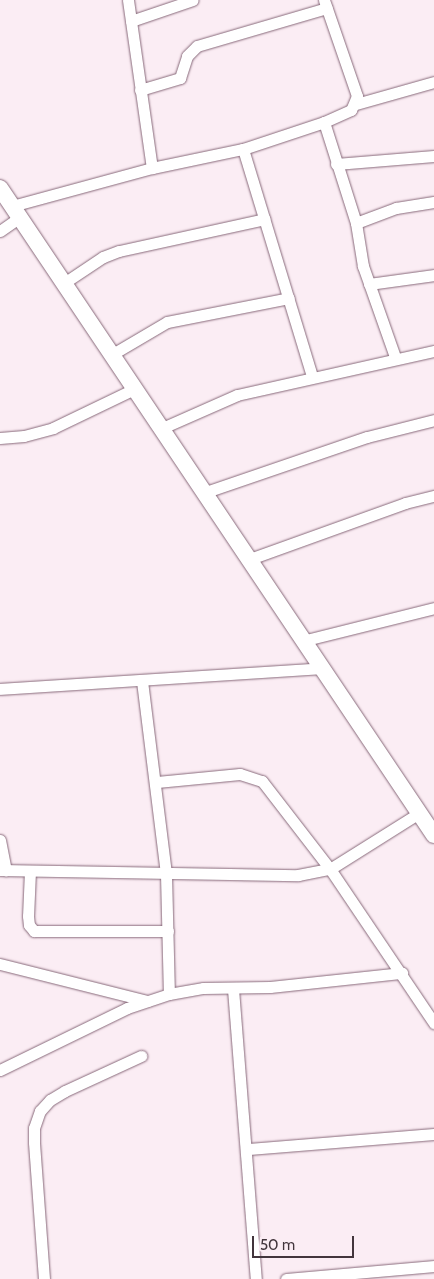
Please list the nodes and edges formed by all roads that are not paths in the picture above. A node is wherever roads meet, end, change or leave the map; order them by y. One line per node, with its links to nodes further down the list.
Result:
1 (128, 0): 4 (street)
2 (193, 0): 4 (street)
3 (325, 4): 6 (street); 7 (street)
4 (130, 22): 6 (street)
5 (434, 82): 7 (street)
6 (140, 90): 12 (street)
7 (356, 104): 8 (street)
8 (324, 122): 9 (street); 11 (street)
9 (243, 149): 12 (street); 16 (street)
10 (434, 156): 11 (street)
11 (336, 164): 17 (street)
12 (152, 168): 15 (street)
13 (0, 188): 15 (street)
14 (434, 202): 17 (street)
15 (16, 212): 18 (street); 20 (street)
16 (265, 219): 20 (street); 22 (street)
17 (356, 223): 21 (street)
18 (0, 231)
19 (434, 275): 21 (street)
20 (64, 283): 24 (street)
21 (369, 284): 25 (street)
22 (289, 298): 24 (street); 26 (street)
23 (434, 351): 25 (street)
24 (111, 355): 27 (street)
25 (394, 358): 26 (street)
26 (312, 376): 29 (street)
27 (134, 389): 29 (street); 30 (street)
28 (434, 420): 31 (street)
29 (160, 429): 31 (street)
30 (0, 438)
31 (203, 493): 33 (street)
32 (434, 496): 33 (street)
33 (247, 560): 35 (street)
34 (434, 608): 35 (street)
35 (302, 641): 36 (street)
36 (321, 668): 37 (street); 40 (street)
37 (142, 681): 38 (street); 39 (street)
38 (0, 689)
39 (157, 782): 43 (street); 46 (street)
40 (419, 813): 41 (street); 43 (street)
41 (434, 835)
42 (0, 840): 44 (street)
43 (330, 869): 46 (street); 49 (street)
44 (3, 870): 45 (street)
45 (30, 871): 46 (street); 47 (street)
46 (166, 874): 47 (street)
47 (168, 931): 51 (street)
48 (0, 964): 52 (street)
49 (402, 973): 50 (street); 53 (street)
50 (233, 989): 51 (street); 57 (street)
51 (169, 994): 52 (street)
52 (147, 1001): 55 (street)
53 (434, 1023)
54 (140, 1056): 60 (street)
55 (0, 1070)
56 (434, 1134): 57 (street)
57 (248, 1149): 61 (street)
58 (434, 1266): 59 (street)
59 (363, 1275): 62 (street)
60 (44, 1279)
61 (256, 1279)
62 (286, 1279)

